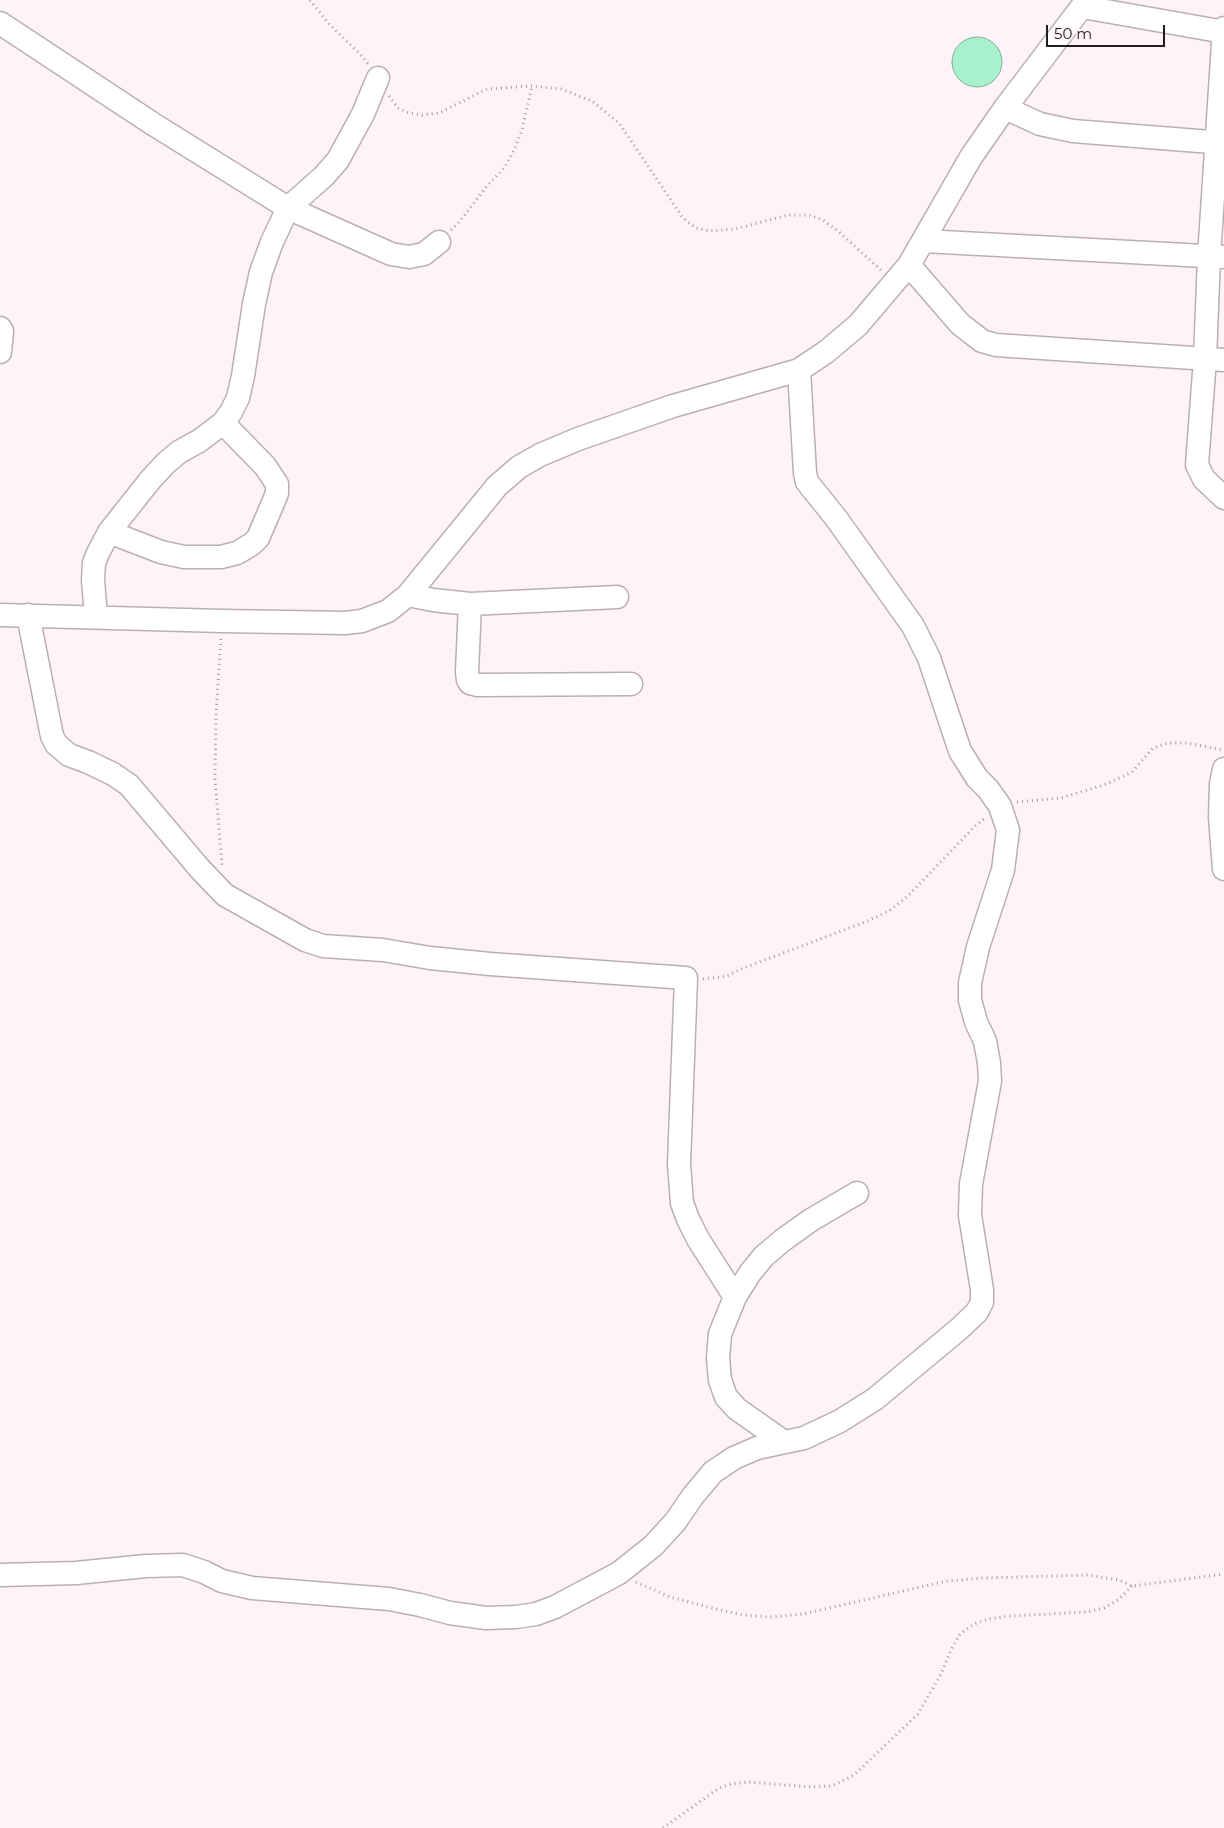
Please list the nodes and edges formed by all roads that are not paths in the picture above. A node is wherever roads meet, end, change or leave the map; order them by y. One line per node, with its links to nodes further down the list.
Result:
1 (1085, 3): 4 (street); 6 (street)
2 (0, 24): 8 (street)
3 (1224, 28): 4 (street)
4 (1224, 32): 7 (street)
5 (378, 78): 8 (street)
6 (1005, 108): 7 (street); 9 (street)
7 (1220, 143): 11 (street)
8 (288, 208): 10 (street); 17 (street)
9 (924, 241): 11 (street); 12 (street)
10 (439, 242)
11 (1216, 257): 15 (street)
12 (909, 265): 15 (street); 16 (street)
13 (0, 328): 14 (street)
14 (0, 352)
15 (1215, 359): 18 (street)
16 (799, 370): 20 (street); 31 (street)
17 (223, 423): 19 (street); 19 (street)
18 (1224, 498)
19 (109, 532): 25 (street)
20 (408, 595): 22 (street); 25 (street)
21 (617, 597): 22 (street)
22 (470, 604): 26 (street)
23 (0, 614): 24 (street)
24 (28, 615): 25 (street); 30 (street)
25 (96, 616)
26 (631, 684)
27 (1224, 768): 28 (street)
28 (1224, 869)
29 (857, 1193): 30 (street)
30 (735, 1297): 31 (street)
31 (784, 1442): 32 (street)
32 (0, 1575)

